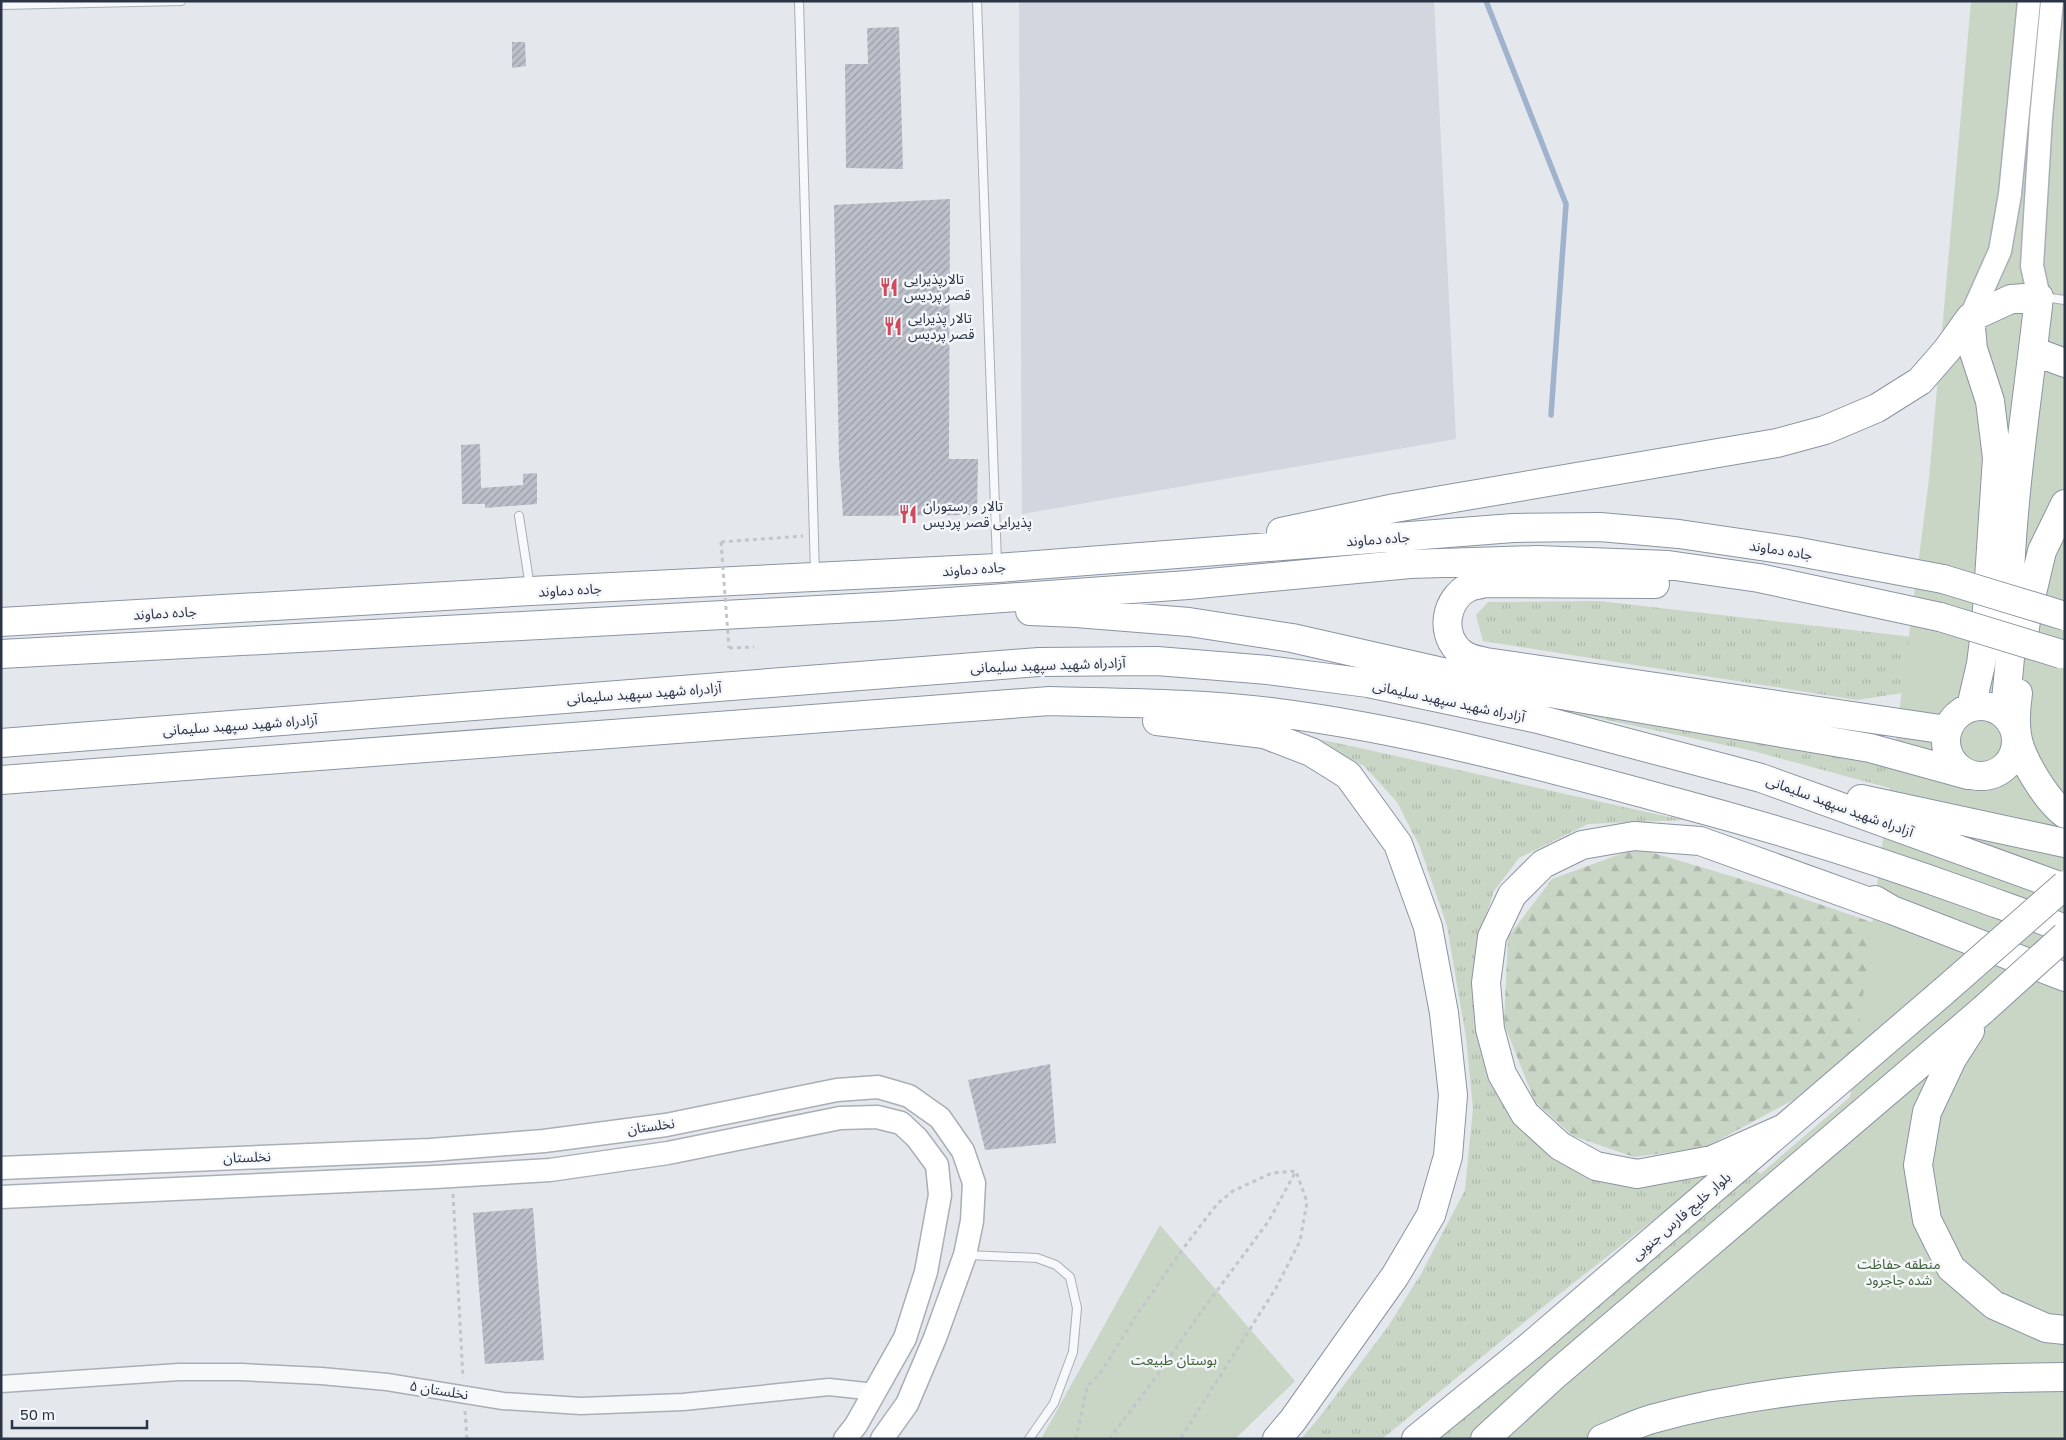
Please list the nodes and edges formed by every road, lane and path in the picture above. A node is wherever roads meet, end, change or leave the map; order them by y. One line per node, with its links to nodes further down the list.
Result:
1 (182, 1): 6 (lane)
2 (800, 1): 13 (lane)
3 (977, 1): 15 (lane)
4 (2029, 1): 8 (street)
5 (2052, 1): 7 (street)
6 (1, 5)
7 (2052, 298): 8 (highway); 9 (highway)
8 (1970, 318): 14 (highway); 26 (highway)
9 (2033, 351): 10 (highway); 27 (highway)
10 (2065, 364)
11 (2065, 504): 27 (highway)
12 (519, 516): 17 (lane)
13 (814, 535): 16 (lane); 22 (path, bridge)
14 (1171, 554): 15 (highway, جاده دماوند); 20 (highway, جاده دماوند, bridge)
15 (997, 568): 16 (highway, جاده دماوند)
16 (815, 578): 17 (highway, جاده دماوند)
17 (531, 592): 21 (highway, جاده دماوند)
18 (1842, 595): 19 (highway, جاده دماوند); 24 (highway, جاده دماوند, bridge); 28 (highway)
19 (891, 606): 23 (highway, جاده دماوند); 30 (highway)
20 (2065, 616)
21 (1, 622)
22 (754, 646)
23 (1, 654)
24 (2063, 654)
25 (1050, 701): 32 (highway); 34 (highway); 60 (highway)
26 (1971, 707): 27 (highway); 28 (highway)
27 (2011, 726): 30 (highway); 33 (highway)
28 (1947, 730): 30 (highway)
29 (1, 743): 31 (highway, آزادراه شهید سپهبد سلیمانی)
30 (1968, 774)
31 (1761, 778): 35 (highway); 36 (highway, آزادراه شهید سپهبد سلیمانی)
32 (1, 780)
33 (2065, 814)
34 (1734, 817): 37 (highway); 38 (highway)
35 (2065, 843)
36 (2065, 887): 42 (highway, بلوار خلیج فارس جنوبی, bridge)
37 (1892, 910): 40 (highway); 42 (highway)
38 (2065, 929)
39 (2065, 936): 41 (highway, bridge)
40 (2065, 977)
41 (1984, 1008): 48 (highway); 62 (highway)
42 (1782, 1129): 61 (highway, بلوار خلیج فارس جنوبی)
43 (1, 1168): 47 (street, نخلستان)
44 (1296, 1171): 57 (path); 58 (path); 59 (path)
45 (452, 1176): 46 (street, نخلستان); 51 (street, نخلستان); 52 (path)
46 (1, 1197)
47 (965, 1254): 55 (street, نخلستان); 56 (lane)
48 (2065, 1330)
49 (2065, 1376): 63 (highway)
50 (1, 1384): 52 (street, نخلستان ۵)
51 (875, 1392): 52 (street, نخلستان ۵); 54 (street, نخلستان)
52 (464, 1394): 53 (path)
53 (467, 1439)
54 (845, 1439)
55 (882, 1439)
56 (1029, 1439)
57 (1076, 1439)
58 (1109, 1439)
59 (1180, 1439)
60 (1277, 1439)
61 (1416, 1439)
62 (1485, 1439)
63 (1602, 1439)

